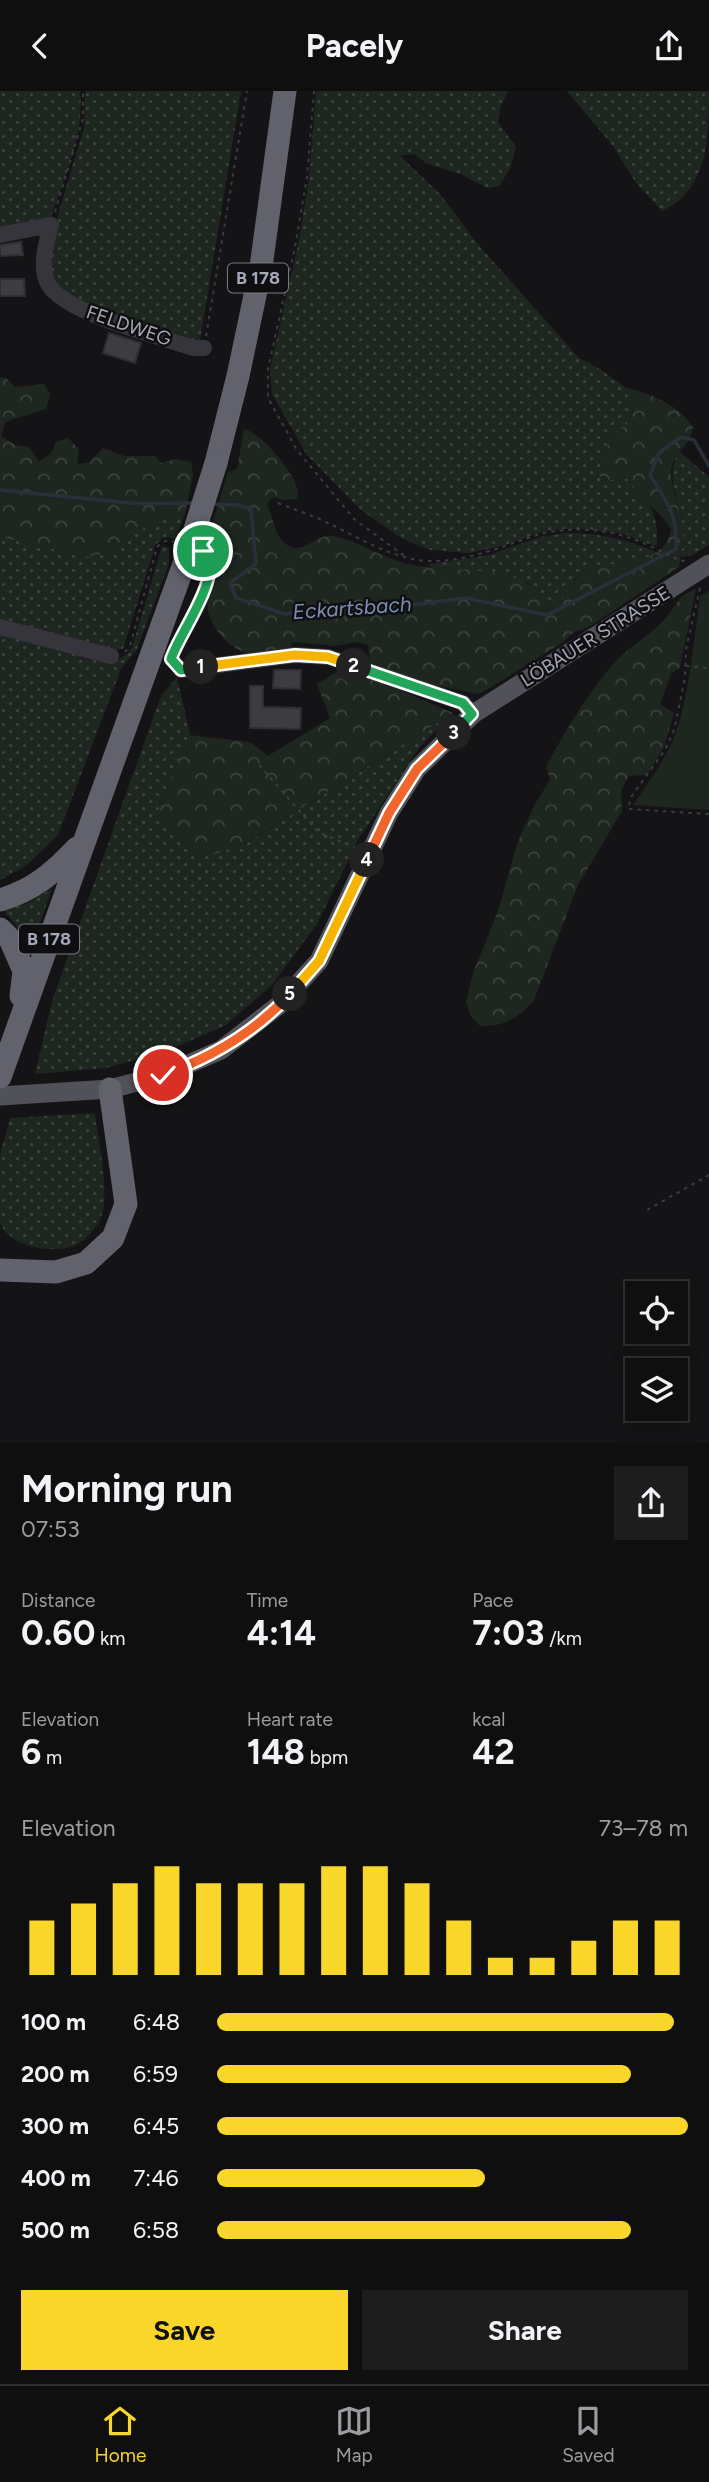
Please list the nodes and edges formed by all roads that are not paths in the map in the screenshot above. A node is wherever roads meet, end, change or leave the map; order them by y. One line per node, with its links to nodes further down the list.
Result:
1 (285, 91): 9 (highway, B 178, bridge)
2 (0, 235): 3 (street, FELDWEG)
3 (204, 348)
4 (708, 569): 8 (main road, LÖBAUER STRASSE)
5 (0, 627): 6 (street)
6 (111, 656)
7 (181, 670): 8 (street)
8 (477, 712): 14 (main road, LÖBAUER STRASSE)
9 (82, 843): 10 (highway); 12 (highway, B 178)
10 (0, 900)
11 (0, 929): 12 (highway)
12 (16, 1035): 13 (highway, B 178)
13 (0, 1077)
14 (110, 1089): 15 (main road, LÖBAUER STRASSE); 17 (highway)
15 (0, 1096)
16 (0, 1252): 17 (highway)
17 (11, 1270)

